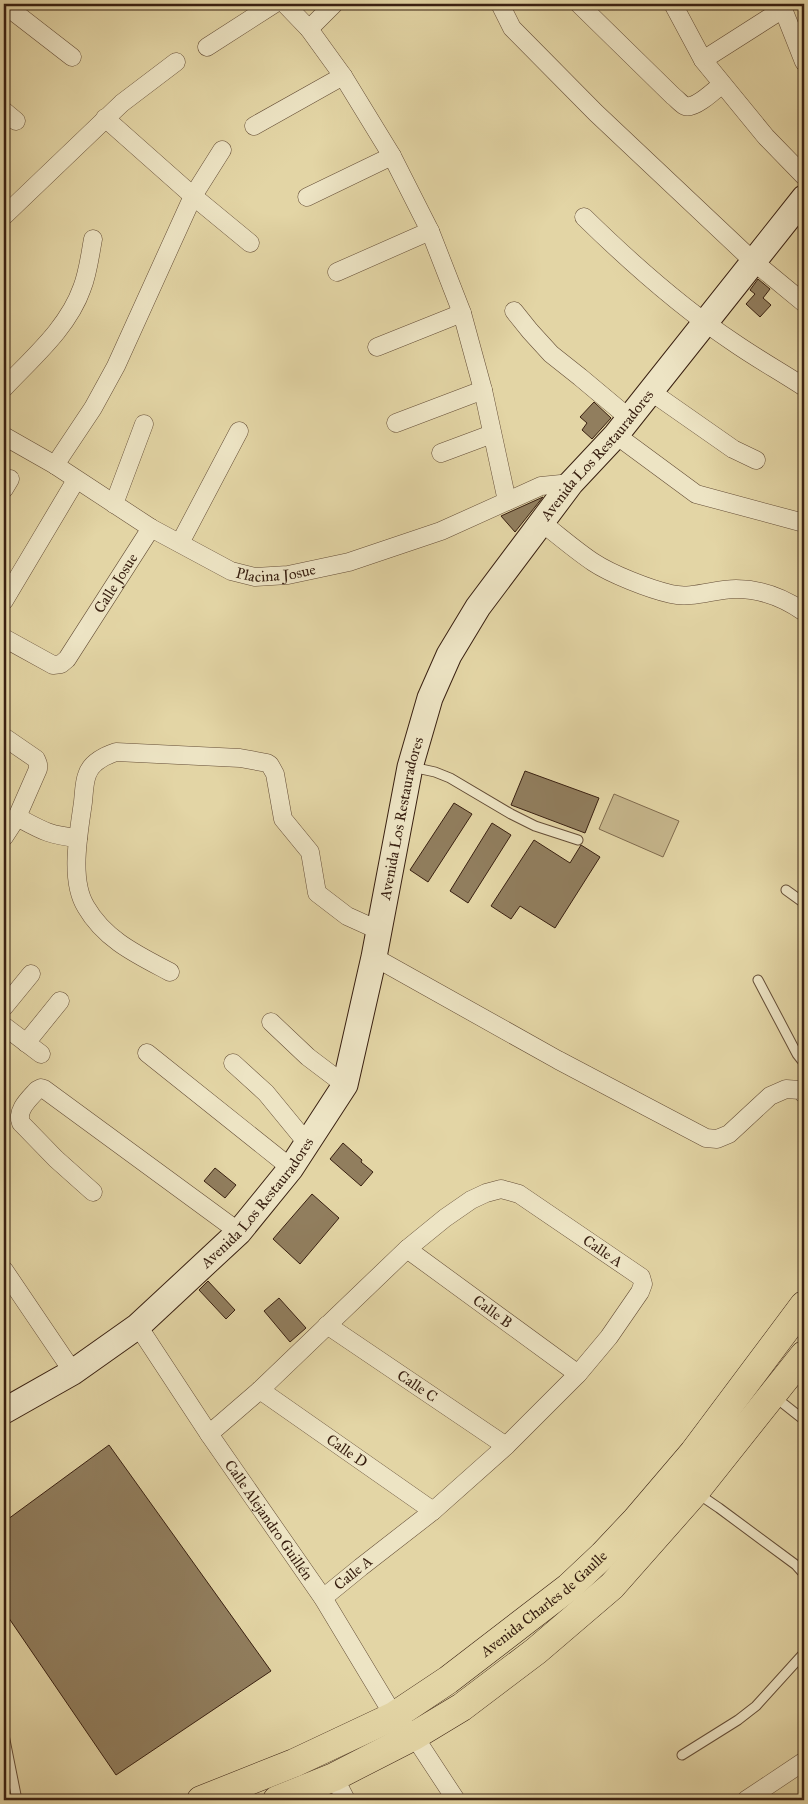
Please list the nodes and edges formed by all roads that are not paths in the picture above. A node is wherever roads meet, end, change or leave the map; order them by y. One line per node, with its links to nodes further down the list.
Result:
1 (274, 4): 10 (street)
2 (286, 4): 9 (street)
3 (334, 4): 9 (street)
4 (500, 4): 30 (street)
5 (579, 4): 16 (street)
6 (673, 4): 12 (street)
7 (5, 5): 11 (street)
8 (782, 6): 12 (street); 14 (street)
9 (309, 29): 15 (street)
10 (206, 47)
11 (72, 58)
12 (703, 60): 16 (street)
13 (176, 62): 17 (street)
14 (804, 62)
15 (343, 76): 18 (street); 20 (street)
16 (722, 84): 21 (street)
17 (105, 118): 22 (street); 25 (street)
18 (254, 126)
19 (222, 150): 22 (street)
20 (392, 156): 23 (street); 27 (street)
21 (804, 176)
22 (193, 196): 29 (street); 49 (street)
23 (307, 197)
24 (804, 198): 30 (street, Avenida Los Restauradores)
25 (4, 216)
26 (584, 217): 35 (street)
27 (430, 231): 31 (street); 34 (street)
28 (93, 239): 38 (street)
29 (250, 243)
30 (753, 261): 32 (street); 35 (street, Avenida Los Restauradores)
31 (337, 272)
32 (804, 303)
33 (514, 311): 43 (street)
34 (462, 313): 36 (street); 39 (street)
35 (705, 322): 37 (street); 40 (street, Avenida Los Restauradores)
36 (377, 347)
37 (804, 387)
38 (4, 388)
39 (483, 390): 41 (street); 45 (street)
40 (650, 392): 43 (street, Avenida Los Restauradores); 48 (street)
41 (396, 423)
42 (144, 424): 53 (street)
43 (623, 427): 51 (street, Avenida Los Restauradores); 55 (street)
44 (239, 431): 57 (street)
45 (492, 434): 47 (street); 52 (street)
46 (4, 436): 49 (street, Placina Josue)
47 (442, 453)
48 (756, 460)
49 (55, 465): 50 (street, Placina Josue)
50 (76, 480): 53 (street, Placina Josue); 58 (street)
51 (570, 483): 52 (street, Placina Josue); 54 (street, Avenida Los Restauradores)
52 (507, 501): 57 (street, Placina Josue)
53 (114, 504): 56 (street, Placina Josue)
54 (541, 522): 59 (street); 62 (street, Avenida Los Restauradores)
55 (804, 522)
56 (151, 528): 57 (street, Placina Josue); 60 (street, Calle Josue)
57 (180, 543)
58 (4, 601)
59 (804, 612)
60 (4, 638)
61 (4, 737): 63 (street)
62 (410, 767): 65 (lane); 68 (street, Avenida Los Restauradores)
63 (8, 828): 64 (street)
64 (78, 838): 68 (street); 70 (street)
65 (578, 840)
66 (786, 890): 67 (lane)
67 (804, 903)
68 (378, 930): 69 (street, Avenida Los Restauradores)
69 (374, 957): 82 (street, Avenida Los Restauradores); 83 (street)
70 (170, 972)
71 (31, 974): 74 (street)
72 (758, 980): 81 (lane)
73 (60, 1001): 77 (street)
74 (4, 1007)
75 (271, 1022): 82 (street)
76 (4, 1026): 77 (street)
77 (26, 1043): 79 (street)
78 (147, 1053): 85 (street)
79 (41, 1054)
80 (233, 1063): 84 (street)
81 (804, 1063)
82 (345, 1085): 84 (street, Avenida Los Restauradores)
83 (804, 1094)
84 (307, 1143): 85 (street, Avenida Los Restauradores)
85 (291, 1168): 87 (street, Avenida Los Restauradores)
86 (93, 1192): 87 (street)
87 (238, 1232): 92 (street, Avenida Los Restauradores)
88 (407, 1249): 91 (street, Calle A); 95 (street, Calle B); 95 (street, Calle A)
89 (4, 1270): 94 (street)
90 (804, 1305): 107 (main road, Avenida Charles de Gaulle)
91 (327, 1325): 96 (street, Calle A); 101 (street, Calle C)
92 (138, 1326): 94 (street, Avenida Los Restauradores); 100 (street, Calle Alejandro Guillén)
93 (804, 1355): 97 (main road, Avenida Charles de Gaulle)
94 (73, 1372): 98 (street, Avenida Los Restauradores)
95 (578, 1374): 101 (street, Calle A)
96 (260, 1390): 100 (street, Calle A); 103 (street, Calle D)
97 (772, 1395): 99 (lane); 102 (main road, Avenida Charles de Gaulle)
98 (4, 1411)
99 (803, 1415)
100 (209, 1434): 105 (street, Calle Alejandro Guillén)
101 (506, 1446): 103 (street, Calle A)
102 (695, 1492): 104 (lane); 109 (main road, Avenida Charles de Gaulle)
103 (433, 1511): 105 (street, Calle A)
104 (804, 1574)
105 (323, 1598): 107 (street, Calle Alejandro Guillén)
106 (804, 1653): 110 (lane)
107 (394, 1716): 109 (street, Calle Alejandro Guillén); 114 (main road, Avenida Charles de Gaulle)
108 (4, 1735): 113 (lane)
109 (414, 1736): 112 (main road, Avenida Charles de Gaulle); 116 (street, Calle Alejandro Guillén)
110 (682, 1755)
111 (804, 1762): 117 (street)
112 (329, 1791): 115 (main road, Avenida Charles de Gaulle)
113 (17, 1800)
114 (201, 1800)
115 (278, 1800)
116 (456, 1800)
117 (746, 1800)

